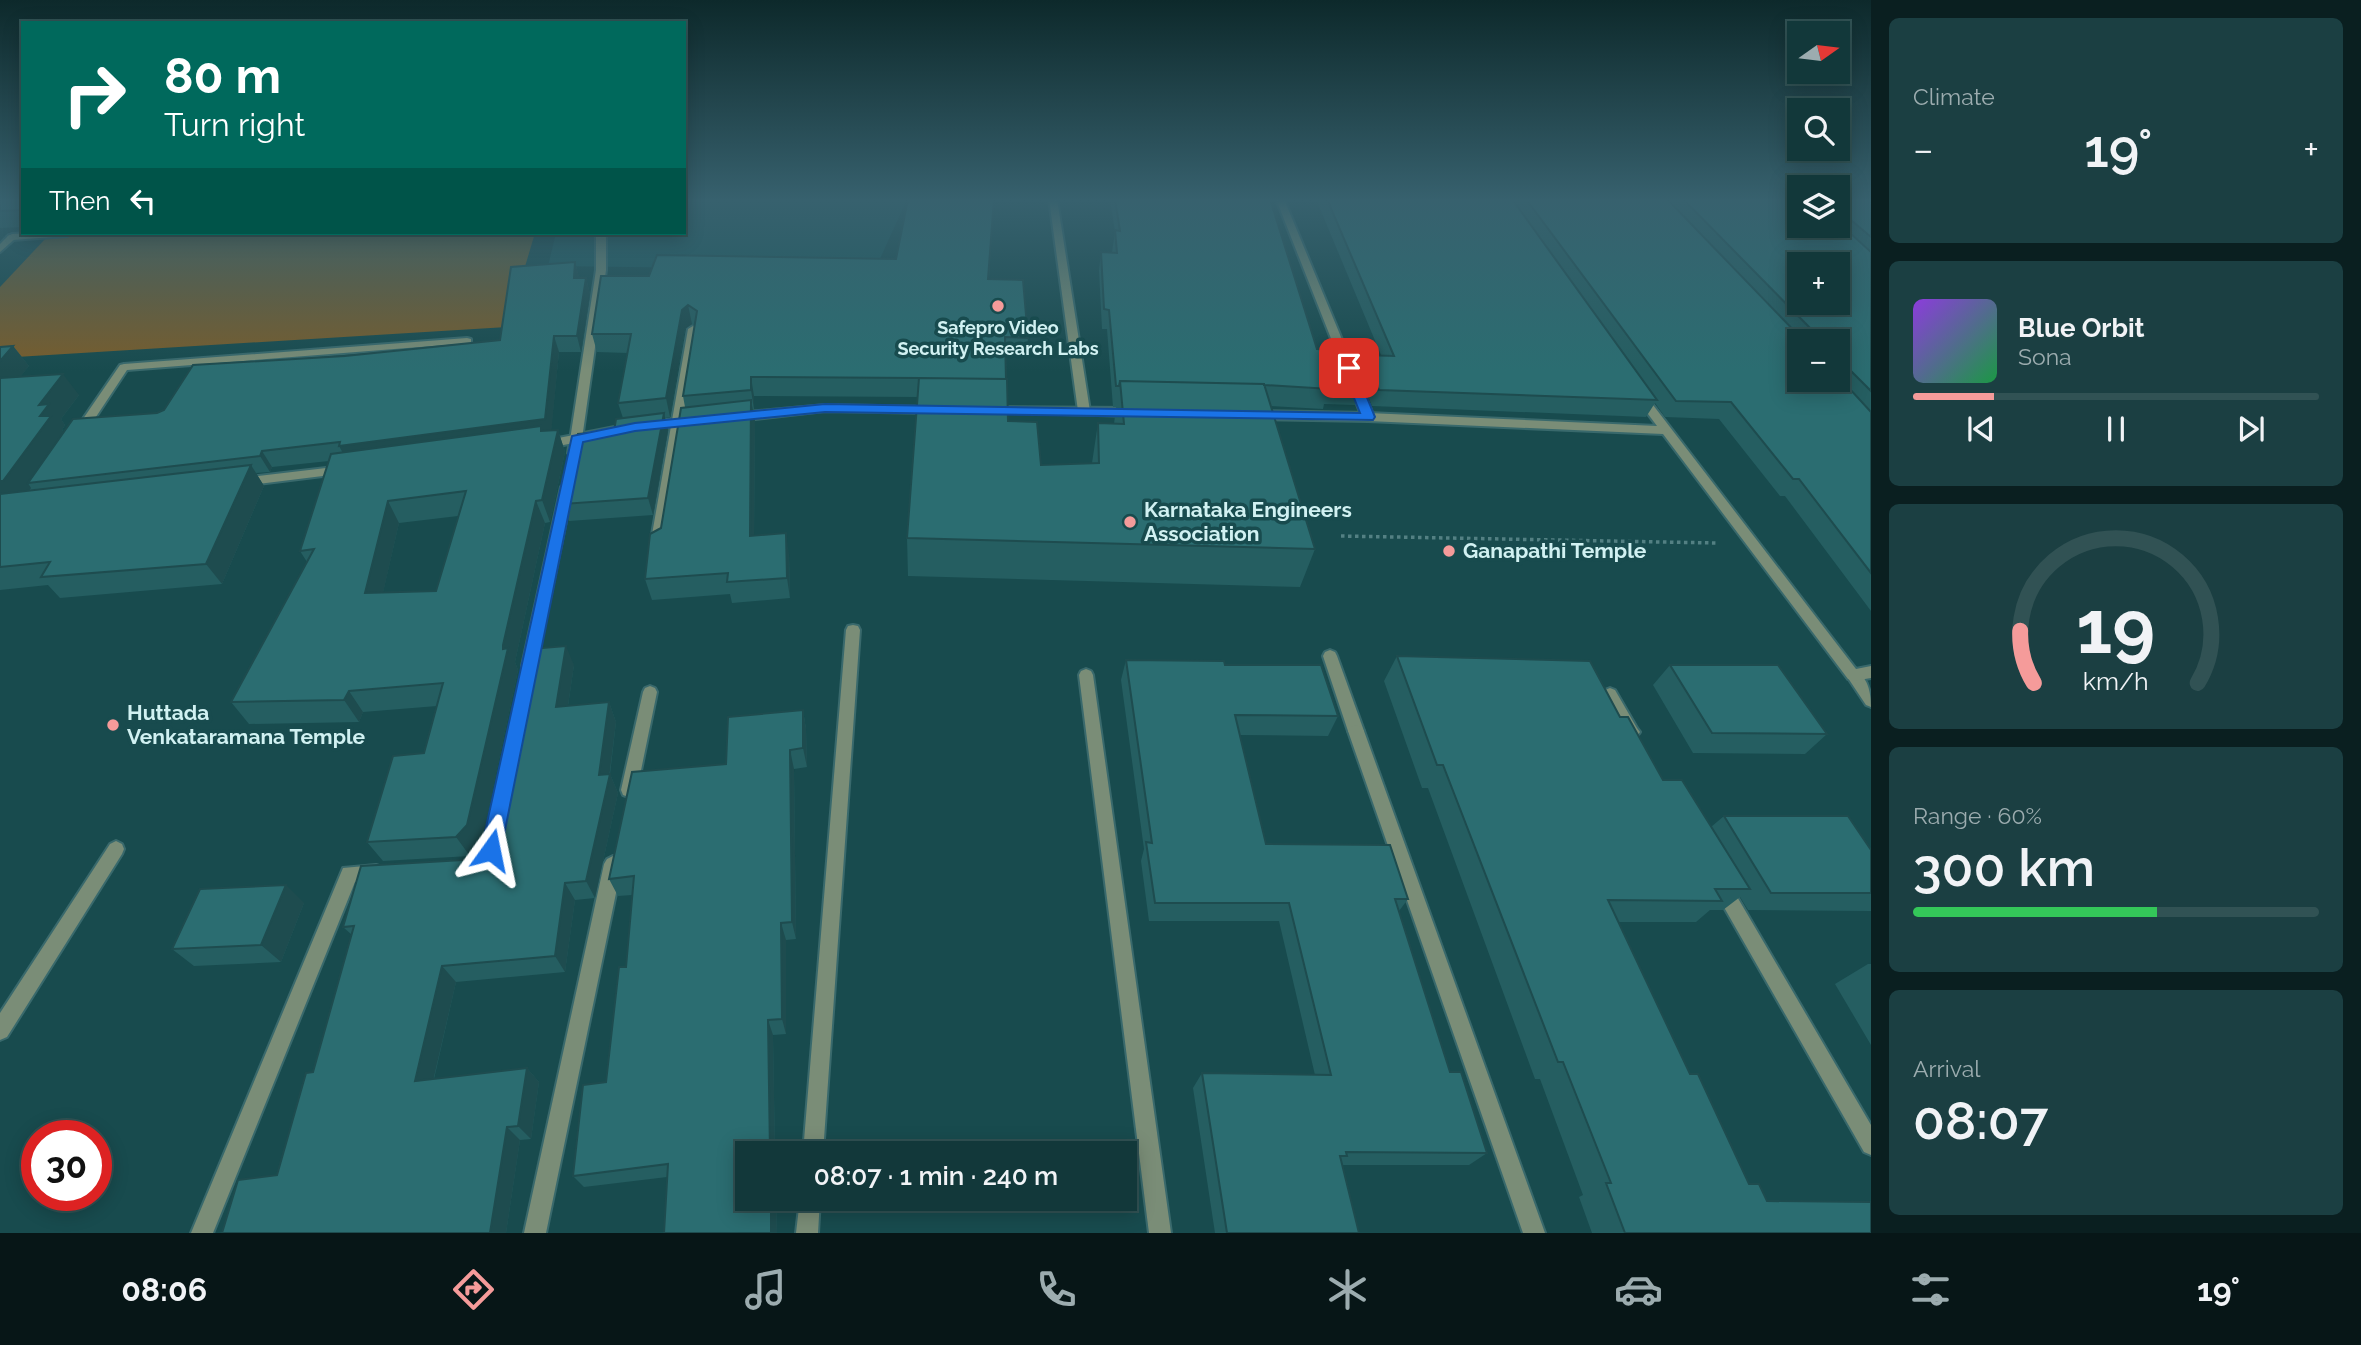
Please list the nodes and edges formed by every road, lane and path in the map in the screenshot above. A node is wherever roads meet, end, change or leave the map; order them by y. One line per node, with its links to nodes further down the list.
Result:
1 (601, 257): 17 (street)
2 (1062, 257): 9 (street)
3 (1304, 257): 12 (street)
4 (693, 329): 15 (street)
5 (467, 341): 18 (street)
6 (1633, 386): 16 (street)
7 (947, 410): 13 (street)
8 (975, 410): 9 (street)
9 (1084, 411): 10 (street)
10 (1152, 413)
11 (1247, 414): 12 (street)
12 (1368, 417): 16 (street)
13 (718, 419)
14 (704, 420): 15 (street)
15 (678, 423): 17 (street); 26 (street)
16 (1665, 430): 25 (street)
17 (577, 439): 19 (street); 20 (street)
18 (72, 443)
19 (532, 446)
20 (571, 466)
21 (357, 468): 23 (street)
22 (568, 479): 32 (street)
23 (233, 483)
24 (1341, 536): 25 (path)
25 (1752, 544): 31 (street)
26 (657, 548)
27 (853, 630): 43 (street)
28 (1329, 656): 50 (street)
29 (1871, 672): 31 (street)
30 (1086, 675): 49 (street)
31 (1853, 675): 35 (street)
32 (526, 678)
33 (650, 692): 37 (street)
34 (1610, 694): 36 (street)
35 (1871, 701)
36 (1644, 753)
37 (624, 813)
38 (618, 841): 47 (street)
39 (116, 849): 42 (street)
40 (387, 872): 46 (street)
41 (1713, 872): 44 (street)
42 (0, 1030)
43 (814, 1141)
44 (1871, 1145)
45 (809, 1211): 48 (street)
46 (202, 1233)
47 (535, 1233)
48 (807, 1233)
49 (1160, 1233)
50 (1534, 1233)

